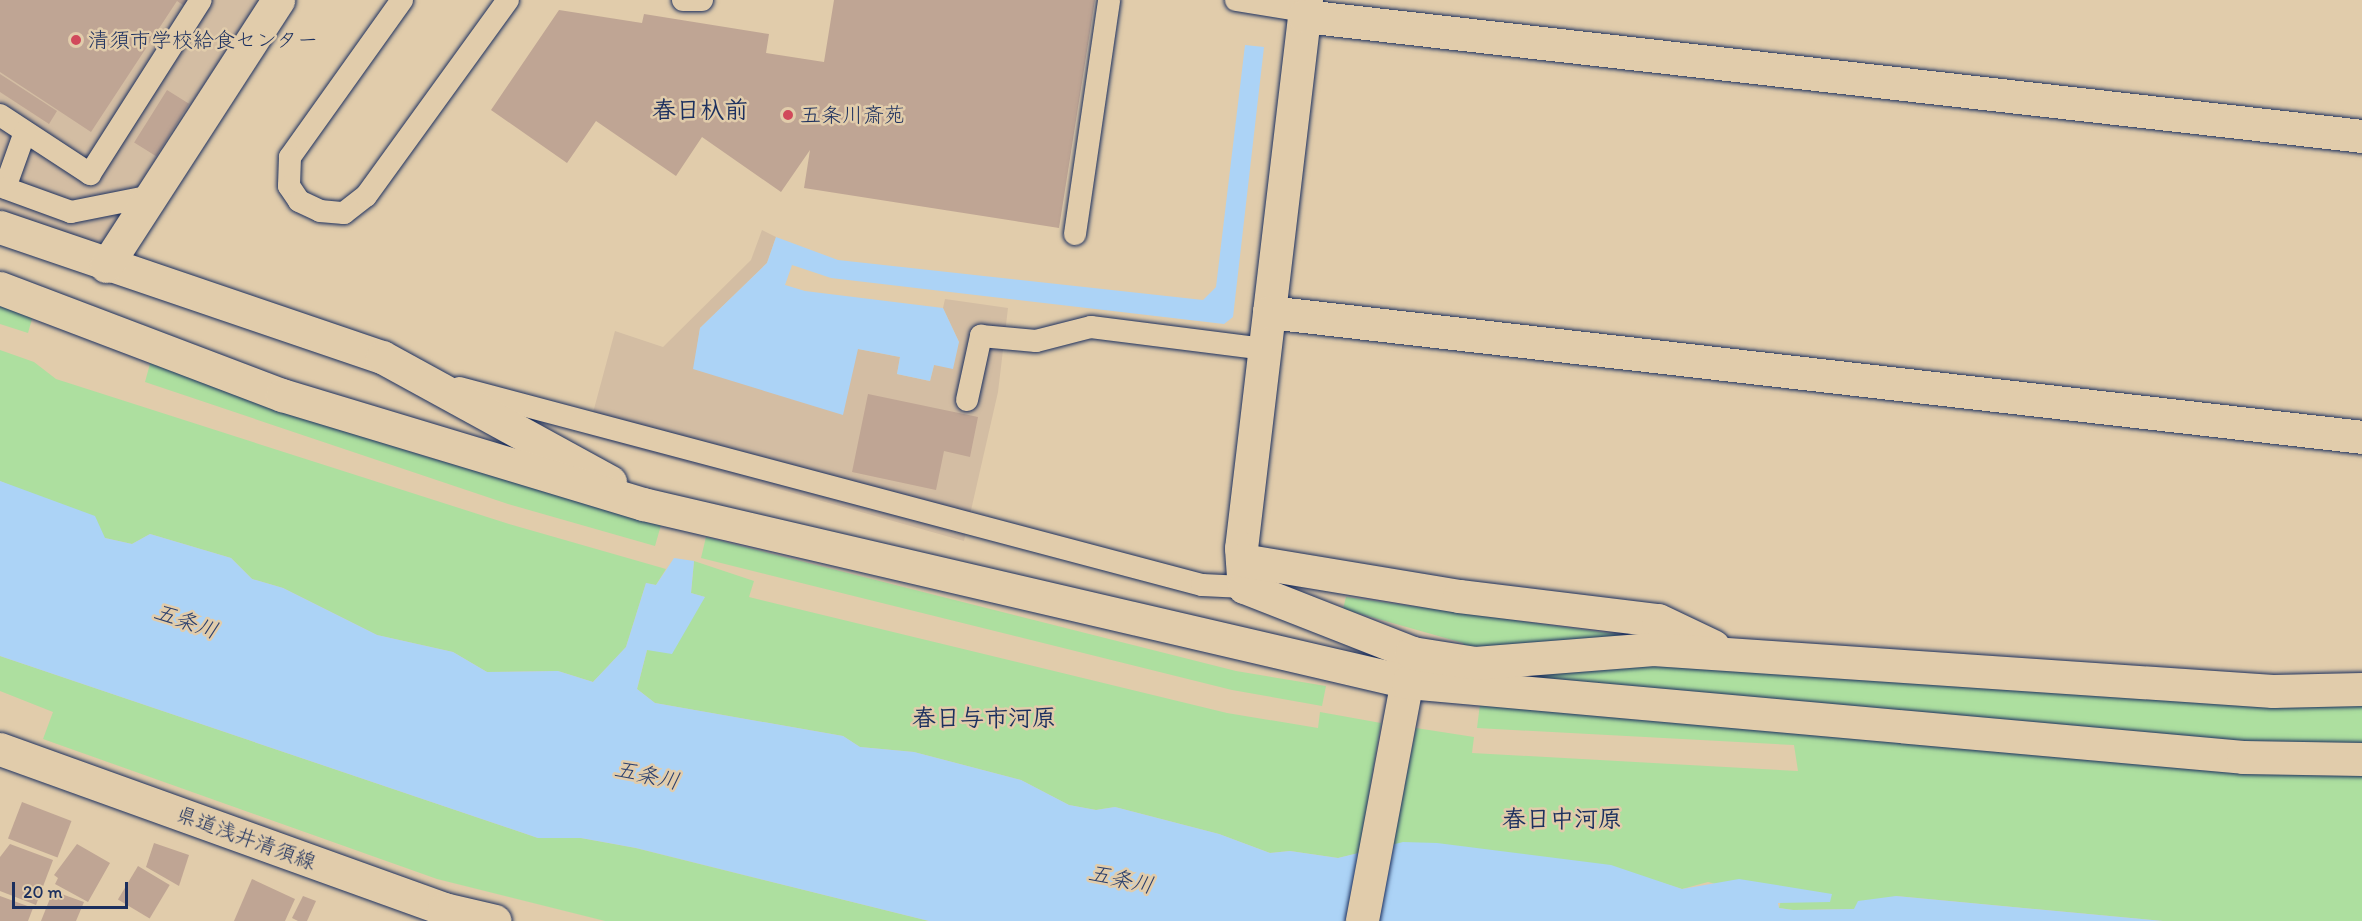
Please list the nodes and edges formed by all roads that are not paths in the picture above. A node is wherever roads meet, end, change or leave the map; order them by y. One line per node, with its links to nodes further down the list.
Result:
1 (201, 0): 11 (lane)
2 (278, 0): 13 (street)
3 (402, 0): 4 (lane)
4 (508, 0)
5 (683, 0): 6 (lane)
6 (702, 0)
7 (1109, 0): 15 (lane)
8 (1236, 0): 9 (lane)
9 (1305, 9): 12 (street); 18 (street)
10 (0, 116): 11 (lane)
11 (25, 132): 13 (lane)
12 (2362, 136)
13 (151, 196): 16 (street)
14 (0, 227): 16 (street)
15 (1075, 234)
16 (106, 266): 20 (street)
17 (0, 288): 23 (street)
18 (1269, 312): 19 (street); 22 (street)
19 (1264, 349): 21 (lane); 24 (street)
20 (420, 378): 23 (street); 24 (lane)
21 (966, 400)
22 (2362, 437)
23 (643, 504): 26 (street)
24 (1243, 573): 25 (street); 26 (street)
25 (1734, 656): 26 (street); 27 (street)
26 (1408, 679): 29 (street); 32 (street)
27 (2362, 689)
28 (0, 749): 30 (street, 県道浅井清須線)
29 (2362, 759)
30 (442, 915): 31 (street, 県道浅井清須線)
31 (495, 921)
32 (1362, 921)

